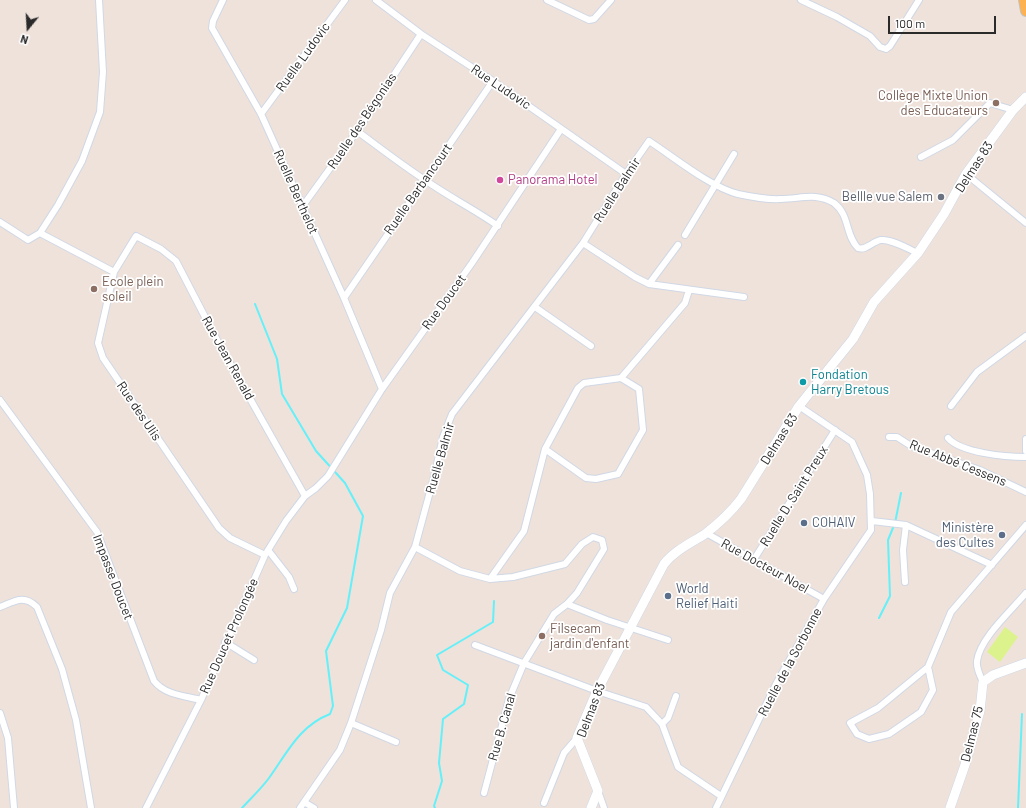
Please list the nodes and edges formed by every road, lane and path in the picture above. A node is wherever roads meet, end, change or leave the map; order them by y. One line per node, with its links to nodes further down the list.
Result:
1 (99, 0): 28 (street)
2 (223, 0): 15 (street, Ruelle Berthelot)
3 (344, 0): 15 (street, Ruelle Ludovic)
4 (376, 0): 11 (street, Rue Ludovic)
5 (547, 0): 6 (street)
6 (610, 0)
7 (802, 0): 8 (street)
8 (919, 0)
9 (1024, 0): 10 (main road)
10 (1026, 11)
11 (421, 34): 12 (street, Rue Ludovic); 17 (street, Ruelle des Bégonias)
12 (493, 81): 16 (street, Rue Ludovic); 22 (street, Ruelle Barbancourt)
13 (1026, 96): 14 (street, Delmas 83)
14 (1013, 110): 19 (street); 21 (street, Delmas 83)
15 (261, 114): 24 (street, Ruelle Berthelot)
16 (561, 129): 20 (street, Rue Ludovic); 27 (street, Rue Doucet)
17 (357, 131): 22 (street); 24 (street, Ruelle des Bégonias)
18 (734, 154): 23 (street)
19 (921, 157)
20 (626, 174): 23 (street, Ruelle Balmir); 31 (street, Ruelle Balmir)
21 (966, 174): 26 (street); 33 (street, Delmas 83)
22 (424, 180): 27 (street); 38 (street, Ruelle Barbancourt)
23 (715, 184): 29 (street); 33 (street)
24 (302, 207): 38 (street, Ruelle Berthelot)
25 (0, 222): 28 (street)
26 (1026, 223)
27 (498, 226): 43 (street, Rue Doucet)
28 (40, 234): 34 (street)
29 (685, 235)
30 (136, 236): 34 (street, Rue des Ulis); 56 (street, Rue Jean Renald)
31 (583, 243): 35 (street); 39 (street, Ruelle Balmir)
32 (678, 245): 35 (street)
33 (918, 253): 45 (street, Delmas 83)
34 (114, 272): 62 (street, Rue des Ulis)
35 (649, 284): 36 (street)
36 (689, 290): 37 (street); 42 (street)
37 (744, 297)
38 (344, 298): 43 (street, Ruelle Berthelot)
39 (535, 306): 41 (street); 61 (street, Ruelle Balmir)
40 (1026, 336): 46 (street)
41 (591, 346)
42 (621, 378): 51 (street); 51 (street)
43 (382, 389): 54 (street, Rue Doucet)
44 (0, 400): 83 (street, Impasse Doucet)
45 (799, 406): 47 (street); 60 (street, Delmas 83)
46 (951, 406)
47 (835, 430): 57 (street); 63 (street, Ruelle D. Saint Preux)
48 (889, 437): 55 (street, Rue Abbé Cessens)
49 (948, 438): 53 (street)
50 (1026, 439): 52 (street)
51 (545, 449): 65 (street)
52 (1026, 450)
53 (1023, 457)
54 (328, 476): 56 (street, Rue Doucet Prolongée)
55 (1026, 492)
56 (305, 496): 62 (street, Rue Doucet Prolongée)
57 (872, 521): 58 (street); 69 (street, Ruelle de la Sorbonne)
58 (906, 525): 64 (street); 66 (street)
59 (1026, 525): 64 (street)
60 (706, 533): 63 (street, Rue Docteur Noel); 72 (street, Delmas 83)
61 (415, 547): 65 (street); 85 (street, Ruelle Balmir)
62 (266, 552): 67 (street); 74 (street, Rue Doucet Prolongée)
63 (753, 561): 69 (street, Rue Docteur Noel)
64 (992, 565): 79 (street)
65 (490, 579): 70 (street, Rue B. Canal)
66 (905, 582)
67 (294, 589)
68 (1026, 593): 80 (street)
69 (824, 599): 91 (street, Ruelle de la Sorbonne)
70 (567, 604): 72 (street); 77 (street, Rue B. Canal)
71 (0, 607): 95 (street)
72 (631, 626): 73 (street); 81 (street, Delmas 83)
73 (668, 640)
74 (225, 642): 76 (street); 83 (street, Rue Doucet Prolongée)
75 (475, 645): 77 (street)
76 (254, 660)
77 (524, 663): 81 (street); 90 (street, Rue B. Canal)
78 (1026, 663): 80 (street)
79 (928, 667): 79 (street)
80 (983, 682): 101 (street, Delmas 75)
81 (597, 691): 86 (street); 87 (street, Delmas 83)
82 (676, 696): 86 (street)
83 (201, 700): 96 (street, Rue Doucet Prolongée)
84 (0, 713): 94 (street)
85 (351, 723): 88 (street); 93 (street, Ruelle Balmir)
86 (662, 724): 91 (street)
87 (577, 738): 89 (street, Delmas 83); 92 (street)
88 (396, 742)
89 (598, 791): 98 (street); 99 (street, Delmas 83)
90 (484, 793)
91 (722, 796): 100 (street, Ruelle de la Sorbonne)
92 (544, 803)
93 (302, 805): 97 (street)
94 (14, 808)
95 (91, 808)
96 (146, 808)
97 (314, 808)
98 (591, 808)
99 (604, 808)
100 (716, 808)
101 (950, 808)

